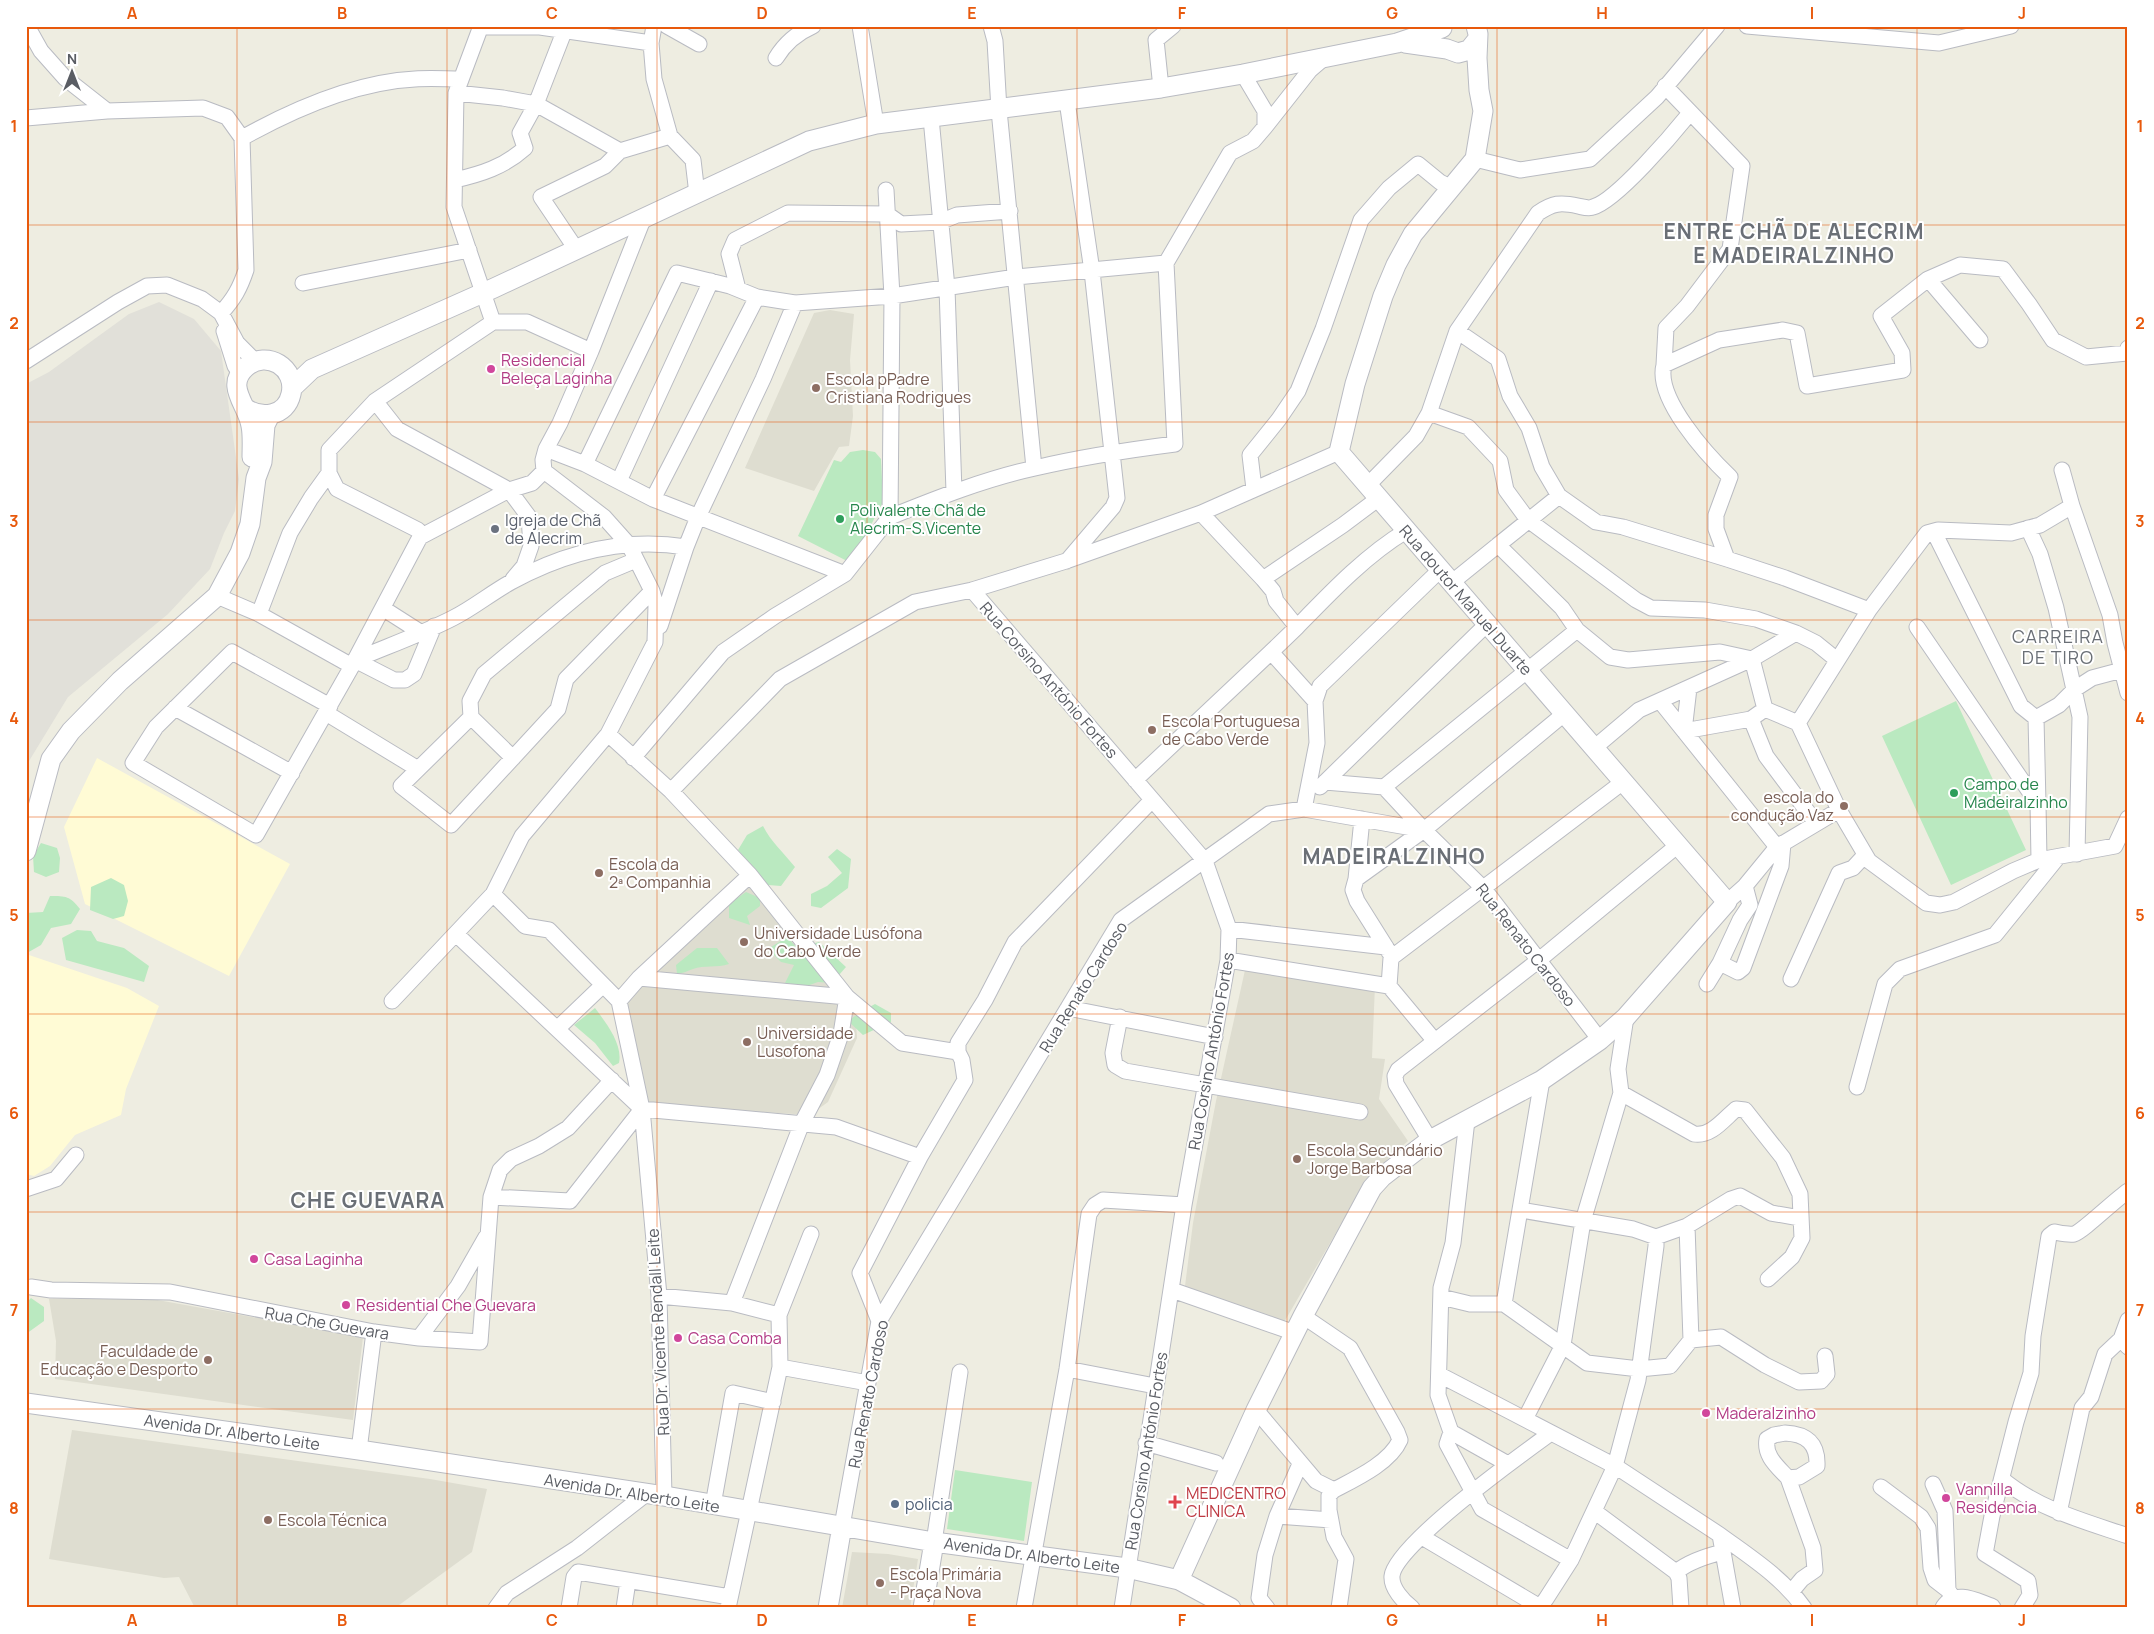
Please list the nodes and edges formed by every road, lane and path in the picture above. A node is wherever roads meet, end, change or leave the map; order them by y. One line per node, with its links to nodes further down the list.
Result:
1 (27, 26): 30 (street)
2 (481, 26): 14 (street); 23 (street)
3 (654, 26): 16 (street)
4 (667, 26): 18 (street)
5 (813, 26): 20 (street)
6 (860, 26): 34 (street)
7 (992, 26): 29 (street)
8 (1173, 26): 25 (street)
9 (1717, 26): 24 (street)
10 (1747, 26): 13 (street)
11 (2011, 26): 13 (street)
12 (1442, 27): 17 (street); 19 (street)
13 (1968, 31)
14 (564, 32): 16 (street); 28 (street)
15 (1476, 33): 19 (street); 26 (street)
16 (651, 43): 36 (street)
17 (1397, 43): 19 (street); 21 (street)
18 (699, 44)
19 (1450, 50): 26 (street)
20 (776, 58)
21 (1324, 58): 22 (street); 35 (street)
22 (1242, 74): 25 (street); 35 (street)
23 (458, 86): 28 (street); 37 (street); 40 (street)
24 (1665, 86): 31 (street); 39 (street)
25 (1161, 88): 27 (street)
26 (1479, 90): 39 (street)
27 (1067, 101): 29 (street); 51 (street)
28 (536, 104): 38 (street); 40 (street)
29 (999, 110): 33 (street); 44 (street)
30 (107, 111): 32 (street); 37 (street)
31 (1690, 113): 64 (street); 70 (street)
32 (26, 118)
33 (931, 118): 34 (street); 47 (street)
34 (876, 124): 43 (street)
35 (1265, 127): 50 (street)
36 (670, 136): 38 (street); 43 (street)
37 (242, 138): 62 (street)
38 (620, 150): 48 (street)
39 (1475, 159): 41 (street)
40 (455, 180): 49 (street)
41 (1450, 187): 80 (street); 89 (street)
42 (886, 190): 45 (street)
43 (697, 194): 46 (street)
44 (1010, 211): 47 (street); 52 (street)
45 (887, 214): 47 (street); 57 (street); 59 (street)
46 (644, 217): 48 (street); 67 (street)
47 (940, 222): 56 (street)
48 (576, 249): 58 (street)
49 (469, 250): 55 (street); 58 (street)
50 (1166, 263): 51 (street); 81 (street)
51 (1092, 271): 52 (street); 81 (street)
52 (1016, 277): 56 (street); 83 (street)
53 (1928, 279): 65 (street); 66 (street); 70 (street)
54 (712, 281): 57 (street); 82 (street); 88 (street)
55 (303, 283)
56 (947, 288): 59 (street); 91 (street)
57 (738, 289): 60 (street)
58 (484, 292): 63 (street); 72 (street)
59 (892, 296): 61 (street); 98 (street)
60 (757, 297): 61 (street); 94 (street)
61 (795, 303): 97 (street)
62 (221, 313): 68 (street); 69 (street); 73 (street)
63 (493, 322): 67 (street); 75 (street)
64 (1457, 331): 77 (street); 93 (street)
65 (1980, 340)
66 (2128, 348)
67 (591, 351): 79 (street)
68 (255, 361): 71 (street); 73 (street)
69 (26, 362)
70 (1664, 365): 107 (street)
71 (284, 368): 72 (street); 74 (street)
72 (312, 368): 74 (street)
73 (240, 373): 76 (street)
74 (292, 388): 78 (street)
75 (375, 401): 86 (street); 90 (street)
76 (245, 408): 78 (street); 87 (street)
77 (1429, 413): 92 (street); 99 (street)
78 (270, 415): 87 (street)
79 (546, 449): 82 (street); 85 (street)
80 (1339, 452): 89 (street); 92 (street, Rua doutor Manuel Duarte)
81 (1111, 453): 83 (street); 109 (street)
82 (585, 464): 88 (street)
83 (1034, 468): 91 (street)
84 (2062, 470): 95 (street)
85 (544, 471): 90 (street); 104 (street)
86 (329, 473): 103 (street); 119 (street)
87 (256, 478): 116 (street)
88 (619, 481): 94 (street)
89 (1254, 489): 96 (street)
90 (509, 490): 103 (street); 113 (street)
91 (954, 492): 98 (street)
92 (1373, 492): 101 (street, Rua doutor Manuel Duarte); 112 (street)
93 (1559, 496): 99 (street); 107 (street)
94 (653, 499): 97 (street)
95 (2072, 506): 100 (street); 132 (street)
96 (1201, 513): 109 (street); 112 (street)
97 (698, 517): 106 (street); 110 (street)
98 (890, 517): 110 (street)
99 (1528, 520): 105 (street); 125 (street)
100 (2028, 528): 102 (street); 134 (street)
101 (1406, 531): 111 (street, Rua doutor Manuel Duarte); 121 (street)
102 (1934, 532): 118 (street); 143 (street)
103 (420, 537): 117 (street)
104 (629, 545): 106 (street); 108 (street); 113 (street)
105 (1498, 545): 111 (street); 124 (street)
106 (686, 547): 126 (street)
107 (1727, 559): 118 (street)
108 (636, 560): 115 (street); 142 (street)
109 (1066, 561): 114 (street)
110 (845, 574): 150 (street)
111 (1446, 576): 120 (street, Rua doutor Manuel Duarte); 136 (street)
112 (1263, 579): 121 (street)
113 (510, 582): 123 (street)
114 (972, 590): 153 (street, Rua Corsino António Fortes); 157 (street)
115 (652, 591): 126 (street); 149 (street)
116 (217, 596): 119 (street); 168 (street)
117 (384, 609): 123 (street); 130 (street)
118 (1868, 610): 129 (street)
119 (259, 614): 130 (street)
120 (1487, 624): 131 (street, Rua doutor Manuel Duarte); 154 (street)
121 (1297, 627): 127 (street)
122 (1917, 628): 160 (street)
123 (427, 629): 130 (street); 130 (street)
124 (1577, 630): 128 (street); 131 (street)
125 (1796, 633): 128 (street); 129 (street)
126 (655, 642): 147 (street)
127 (1271, 652): 136 (street); 153 (street)
128 (1752, 659): 133 (street); 139 (street)
129 (1837, 660): 145 (street)
130 (354, 663): 140 (street)
131 (1527, 670): 141 (street, Rua doutor Manuel Duarte); 156 (street)
132 (2122, 670): 134 (street); 135 (street)
133 (1689, 688): 137 (street); 146 (street)
134 (2075, 689): 143 (street); 169 (street)
135 (2128, 693)
136 (1315, 700): 159 (street)
137 (1660, 701): 146 (street); 148 (street)
138 (175, 708): 140 (street); 152 (street); 152 (street)
139 (1765, 709): 144 (street); 145 (street)
140 (328, 710): 151 (street); 152 (street)
141 (1564, 714): 148 (street, Rua doutor Manuel Duarte); 165 (street)
142 (471, 717): 149 (street); 151 (street)
143 (2036, 718): 160 (street)
144 (1751, 719): 146 (street); 164 (street)
145 (1798, 723): 161 (street)
146 (1684, 731): 166 (street)
147 (608, 734): 150 (street); 178 (street)
148 (1594, 748): 155 (street, Rua doutor Manuel Duarte)
149 (513, 758): 151 (street)
150 (633, 758): 157 (street)
151 (418, 769)
152 (292, 773)
153 (1135, 780): 158 (street, Rua Corsino António Fortes)
154 (1325, 782): 156 (street); 159 (street)
155 (1623, 782): 167 (street, Rua doutor Manuel Duarte); 177 (street)
156 (1384, 787): 165 (street)
157 (671, 791): 174 (street)
158 (1152, 800): 173 (street, Rua Corsino António Fortes); 201 (street)
159 (1305, 804): 163 (street, Rua Renato Cardoso); 173 (street, Rua Renato Cardoso)
160 (2038, 804): 172 (street)
161 (1839, 810): 164 (street); 170 (street)
162 (2128, 818): 169 (street)
163 (1362, 819): 165 (street, Rua Renato Cardoso); 175 (street)
164 (1816, 823): 166 (street)
165 (1424, 830): 175 (street); 177 (street, Rua Renato Cardoso)
166 (1780, 845): 176 (street); 185 (street)
167 (1678, 846): 179 (street, Rua doutor Manuel Duarte); 184 (street)
168 (26, 851)
169 (2077, 854): 171 (street)
170 (1865, 855): 172 (street); 187 (street)
171 (2058, 857): 172 (street); 205 (street)
172 (2039, 860)
173 (1205, 861): 180 (street, Rua Corsino António Fortes); 194 (street, Rua Renato Cardoso)
174 (750, 874): 186 (street); 191 (street)
175 (1356, 879): 182 (street)
176 (1745, 886): 179 (street); 185 (street)
177 (1484, 889): 182 (street); 184 (street, Rua Renato Cardoso)
178 (492, 894): 181 (street); 189 (street)
179 (1727, 902): 196 (street)
180 (1229, 929): 182 (street); 183 (street, Rua Corsino António Fortes)
181 (456, 934): 193 (street); 197 (street)
182 (1389, 952): 190 (street)
183 (1228, 960): 190 (street); 198 (street, Rua Corsino António Fortes)
184 (1539, 960): 199 (street); 200 (street, Rua Renato Cardoso)
185 (1720, 963): 188 (street)
186 (639, 978): 191 (street); 192 (street)
187 (1791, 979)
188 (1708, 984)
189 (603, 985): 192 (street); 197 (street)
190 (1389, 986): 199 (street)
191 (846, 997): 201 (street); 210 (street)
192 (619, 1001): 207 (street, Rua Dr. Vicente Rendall Leite)
193 (392, 1002)
194 (1068, 1008): 195 (street); 234 (street, Rua Renato Cardoso)
195 (1120, 1017): 198 (street); 204 (street)
196 (1626, 1017): 200 (street); 206 (street)
197 (557, 1029): 202 (street)
198 (1215, 1037): 204 (street, Rua Corsino António Fortes)
199 (1434, 1040): 211 (street)
200 (1600, 1040): 203 (street)
201 (958, 1052): 213 (street)
202 (612, 1080): 207 (street); 216 (street, Rua Che Guevara)
203 (1542, 1080): 209 (street); 218 (street)
204 (1207, 1086): 208 (street); 217 (street, Rua Corsino António Fortes)
205 (1856, 1087)
206 (1621, 1093): 219 (street); 220 (street)
207 (642, 1109): 210 (street); 216 (street); 228 (street, Rua Dr. Vicente Rendall Leite)
208 (1360, 1112)
209 (1467, 1120): 211 (street); 229 (street)
210 (802, 1123): 213 (street); 230 (street)
211 (1430, 1140): 235 (street)
212 (76, 1155): 214 (street)
213 (920, 1157): 234 (street)
214 (26, 1189)
215 (2128, 1191): 262 (street)
216 (491, 1197): 222 (street, Rua Che Guevara)
217 (1184, 1205): 227 (street, Rua Corsino António Fortes); 243 (street)
218 (1521, 1210): 220 (street); 231 (street)
219 (1800, 1218): 221 (street); 225 (street)
220 (1583, 1221): 224 (street); 240 (street)
221 (1687, 1226): 224 (street); 238 (street)
222 (488, 1234): 237 (street); 237 (street, Rua Che Guevara)
223 (811, 1234): 232 (street)
224 (1656, 1237): 244 (street)
225 (1768, 1279)
226 (31, 1287): 236 (street, Rua Che Guevara)
227 (1172, 1290): 235 (street); 248 (street, Rua Corsino António Fortes)
228 (659, 1296): 230 (street); 267 (street, Rua Dr. Vicente Rendall Leite)
229 (1441, 1297): 231 (street); 246 (street)
230 (732, 1303): 232 (street)
231 (1504, 1304): 240 (street)
232 (779, 1315): 242 (street)
233 (2128, 1320): 239 (street)
234 (879, 1321): 247 (street, Rua Renato Cardoso)
235 (1299, 1325): 251 (street); 265 (street)
236 (374, 1332): 237 (street, Rua Che Guevara); 256 (street)
237 (419, 1338)
238 (1691, 1340): 241 (street); 244 (street)
239 (2124, 1343): 271 (street)
240 (1563, 1345): 244 (street); 252 (street)
241 (1825, 1356)
242 (780, 1367): 247 (street); 249 (street)
243 (1067, 1369): 248 (street); 280 (street)
244 (1639, 1369): 260 (street)
245 (960, 1372): 278 (street)
246 (1440, 1375): 252 (street); 253 (street)
247 (868, 1384): 274 (street, Rua Renato Cardoso)
248 (1155, 1386): 255 (street, Rua Corsino António Fortes)
249 (773, 1402): 268 (street); 270 (street)
250 (26, 1403): 256 (street, Avenida Dr. Alberto Leite)
251 (1256, 1410): 258 (street); 284 (street)
252 (1525, 1420): 254 (street)
253 (1451, 1432): 259 (street); 266 (street)
254 (1551, 1433): 259 (street); 260 (street)
255 (1146, 1443): 257 (street); 282 (street, Rua Corsino António Fortes)
256 (359, 1450): 267 (street, Avenida Dr. Alberto Leite)
257 (1216, 1464)
258 (1300, 1464): 265 (street); 272 (street)
259 (1508, 1464): 266 (street)
260 (1615, 1466): 269 (street); 275 (street)
261 (1788, 1478): 286 (street)
262 (2002, 1479): 271 (street); 305 (street)
263 (1933, 1484): 287 (street)
264 (1881, 1487): 287 (street)
265 (1334, 1490): 273 (street)
266 (1472, 1490): 277 (street); 281 (street)
267 (655, 1495): 268 (street, Avenida Dr. Alberto Leite); 290 (street)
268 (713, 1505): 270 (street, Avenida Dr. Alberto Leite)
269 (1594, 1511): 281 (street); 283 (street)
270 (749, 1512): 274 (street, Avenida Dr. Alberto Leite); 288 (street)
271 (2059, 1512): 276 (street)
272 (1277, 1516): 273 (street); 298 (street)
273 (1331, 1520): 299 (street)
274 (842, 1526): 278 (street, Avenida Dr. Alberto Leite); 293 (street)
275 (1720, 1535): 279 (street); 286 (street)
276 (2128, 1536)
277 (1422, 1537): 289 (street); 300 (street)
278 (934, 1542): 280 (street, Avenida Dr. Alberto Leite); 294 (street)
279 (1723, 1552): 283 (street); 302 (street)
280 (1033, 1554): 282 (street, Avenida Dr. Alberto Leite); 295 (street)
281 (1571, 1560): 289 (street)
282 (1127, 1568): 284 (street, Avenida Dr. Alberto Leite); 296 (street, Rua Corsino António Fortes)
283 (1676, 1572): 301 (street)
284 (1179, 1580): 297 (street, Avenida Dr. Alberto Leite)
285 (628, 1581): 288 (street); 291 (street); 292 (street)
286 (1792, 1591): 303 (street)
287 (1958, 1601): 304 (street)
288 (729, 1602)
289 (1539, 1607)
290 (496, 1608)
291 (569, 1608)
292 (624, 1608)
293 (828, 1608)
294 (923, 1608)
295 (1024, 1608)
296 (1122, 1608)
297 (1231, 1608)
298 (1266, 1608)
299 (1339, 1608)
300 (1412, 1608)
301 (1681, 1608)
302 (1733, 1608)
303 (1804, 1608)
304 (1991, 1608)
305 (2022, 1608)

